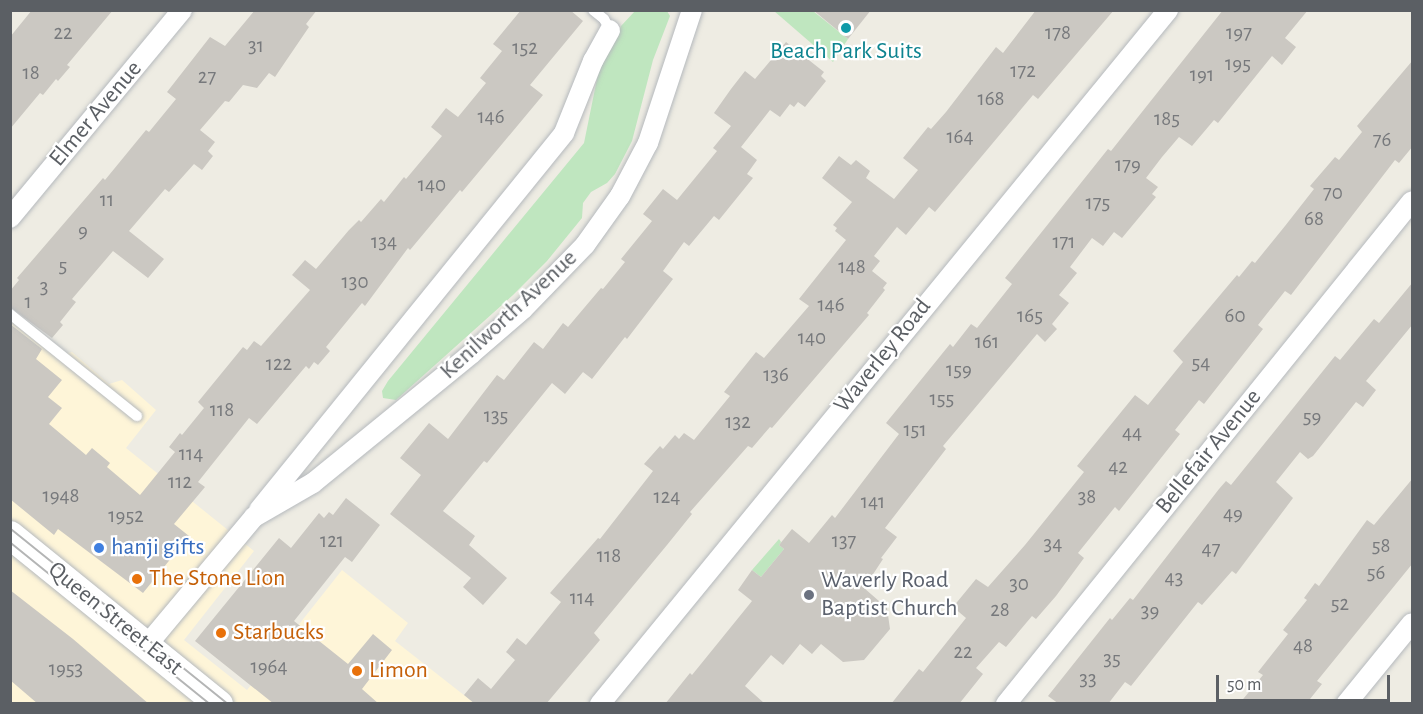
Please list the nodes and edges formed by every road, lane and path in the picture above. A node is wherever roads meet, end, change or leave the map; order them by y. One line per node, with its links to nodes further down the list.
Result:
1 (182, 10): 7 (street, Elmer Avenue)
2 (593, 10): 5 (lane)
3 (692, 10): 10 (street, Kenilworth Avenue)
4 (1168, 10): 15 (street, Waverley Road)
5 (610, 30): 10 (street, Kenilworth Avenue)
6 (1413, 201): 16 (street, Bellefair Avenue)
7 (10, 218)
8 (10, 314): 9 (lane)
9 (137, 416)
10 (254, 518): 13 (street, Kenilworth Avenue)
11 (10, 535): 13 (main road, Queen Street East)
12 (1413, 623): 17 (street)
13 (147, 645): 14 (main road, Queen Street East)
14 (219, 704)
15 (600, 704)
16 (1006, 704)
17 (1346, 704)

